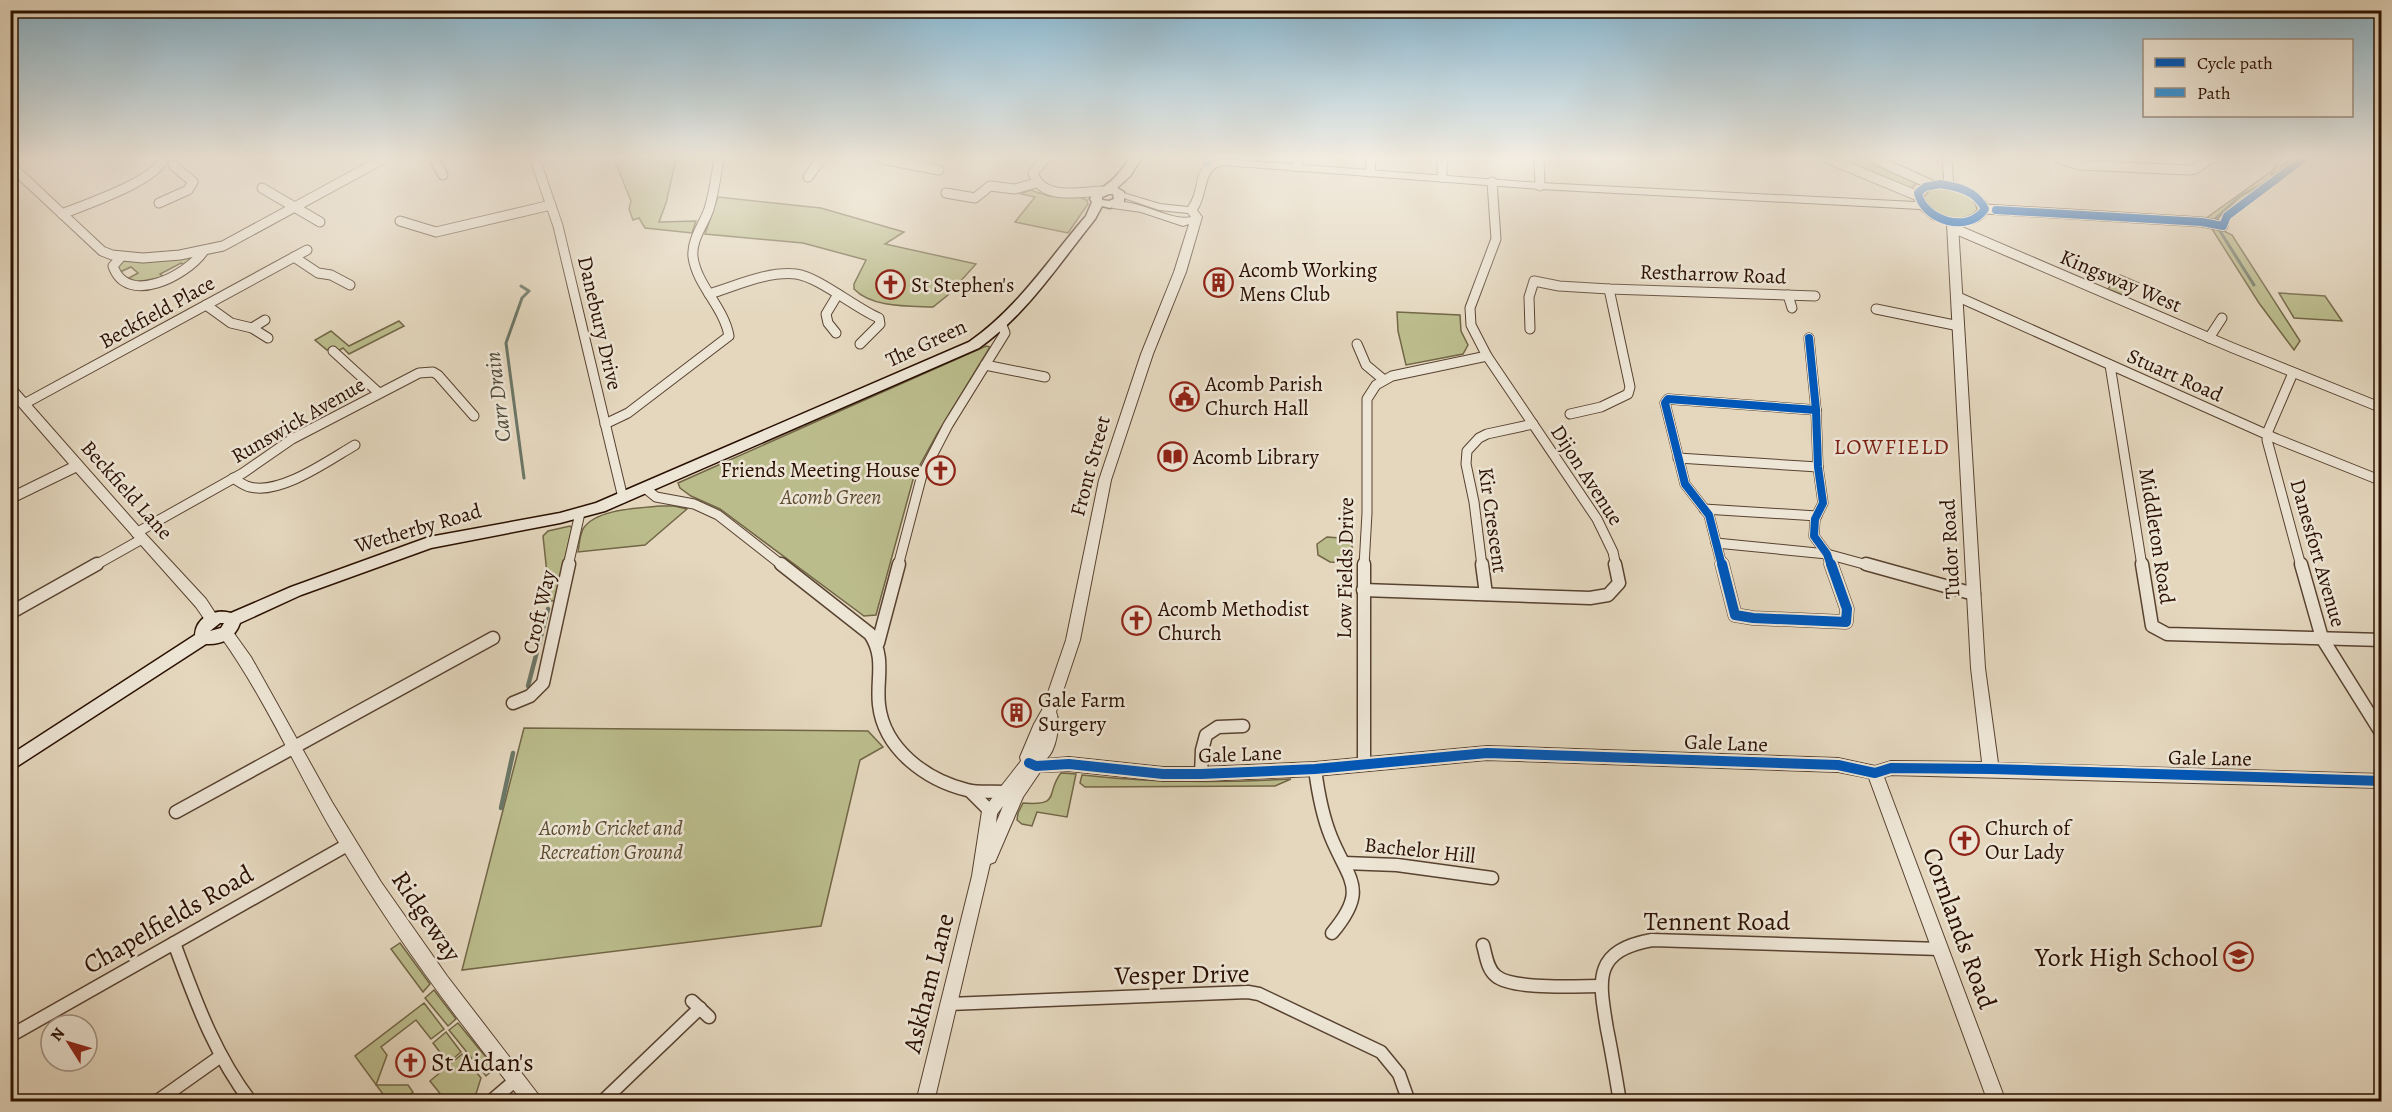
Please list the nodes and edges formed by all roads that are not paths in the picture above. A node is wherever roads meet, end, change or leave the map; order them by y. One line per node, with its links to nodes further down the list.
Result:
1 (59, 211): 15 (street)
2 (69, 211): 15 (street)
3 (290, 211): 24 (street)
4 (300, 211): 19 (street)
5 (528, 211): 18 (street)
6 (553, 211): 65 (street, Danebury Drive)
7 (707, 211): 31 (street)
8 (1096, 211): 41 (main road)
9 (1150, 211): 17 (street)
10 (1195, 211): 16 (street, Front Street)
11 (1494, 211): 52 (street, Dijon Avenue)
12 (1931, 211): 20 (street)
13 (1984, 211): 20 (street)
14 (2017, 211): 21 (street)
15 (62, 214): 26 (street)
16 (1194, 215): 17 (street); 22 (street, Front Street)
17 (1177, 218): 22 (street)
18 (400, 221)
19 (320, 222)
20 (1953, 224): 35 (street, Tudor Road); 48 (street, Kingsway West)
21 (2223, 226)
22 (1189, 237): 98 (street, Front Street)
23 (307, 250): 25 (street, Beckfield Place)
24 (204, 252): 26 (street); 26 (street)
25 (294, 257): 27 (street); 36 (street, Beckfield Place)
26 (120, 258)
27 (340, 279): 28 (street); 29 (street)
28 (350, 285)
29 (327, 286)
30 (1609, 289): 33 (street, Restharrow Road); 44 (street, Restharrow Road); 63 (street, Restharrow Road)
31 (709, 294): 32 (street); 65 (street)
32 (838, 294): 45 (street); 49 (street)
33 (1788, 295): 34 (street, Restharrow Road); 37 (street)
34 (1815, 296)
35 (1956, 296): 42 (street, Tudor Road); 54 (street, Stuart Road)
36 (206, 306): 43 (street); 60 (street, Beckfield Place)
37 (1792, 308)
38 (1876, 309): 42 (street)
39 (2222, 318): 48 (street)
40 (265, 320): 43 (street)
41 (1002, 325): 53 (street, The Green); 74 (main road, The Green)
42 (1959, 326): 85 (street, Tudor Road)
43 (252, 328): 46 (street)
44 (1530, 329)
45 (836, 333)
46 (268, 338)
47 (1809, 338): 62 (street)
48 (2209, 338): 55 (street, Kingsway West)
49 (860, 344)
50 (1357, 344): 57 (street)
51 (333, 351): 59 (street)
52 (1487, 356): 57 (street); 66 (street, Dijon Avenue)
53 (985, 365): 56 (street); 93 (street, The Green)
54 (2110, 365): 67 (street, Stuart Road); 91 (street, Middleton Road)
55 (2293, 373): 61 (street, Kingsway West); 67 (street)
56 (1045, 377)
57 (1384, 380): 83 (street, Low Fields Drive)
58 (10, 388): 60 (street, Beckfield Lane)
59 (379, 393): 64 (street, Runswick Avenue); 72 (street, Runswick Avenue)
60 (24, 404): 70 (street, Beckfield Lane)
61 (2381, 404)
62 (1816, 410): 69 (street); 71 (street)
63 (1570, 414)
64 (458, 417)
65 (605, 424): 75 (street, Danebury Drive)
66 (1533, 424): 84 (street, Kir Crescent); 84 (street, Dijon Avenue)
67 (2268, 435): 73 (street, Stuart Road); 91 (street, Danesfort Avenue)
68 (355, 445): 72 (street)
69 (1678, 458): 71 (street); 77 (street)
70 (77, 466): 76 (street); 80 (street, Beckfield Lane)
71 (1818, 467): 79 (street)
72 (233, 478): 80 (street, Runswick Avenue)
73 (2382, 481)
74 (645, 488): 75 (main road, The Green); 93 (street)
75 (623, 498): 78 (main road, Wetherby Road)
76 (10, 499)
77 (1704, 509): 79 (street); 81 (street)
78 (580, 513): 88 (main road, Wetherby Road); 94 (street, Croft Way)
79 (1817, 516): 82 (street)
80 (139, 536): 86 (street, Runswick Avenue); 87 (street, Beckfield Lane)
81 (1716, 543): 82 (street); 82 (street)
82 (1827, 554): 85 (street)
83 (1363, 590): 84 (street, Dijon Avenue); 100 (street, Low Fields Drive)
84 (1486, 594)
85 (1974, 594): 102 (street, Tudor Road)
86 (10, 613)
87 (212, 619): 88 (main road); 89 (main road)
88 (229, 626): 89 (main road); 97 (street, Ridgeway)
89 (204, 637): 99 (main road)
90 (493, 638): 97 (street)
91 (2322, 638): 92 (street, Middleton Road); 96 (street, Danesfort Avenue)
92 (2382, 640)
93 (878, 643): 106 (street, The Green)
94 (513, 703)
95 (1243, 726): 104 (street)
96 (2382, 734)
97 (294, 746): 109 (street); 110 (street, Ridgeway)
98 (1037, 759): 104 (street, Gale Lane); 107 (street, Askham Lane); 112 (street, Askham Lane)
99 (10, 764)
100 (1364, 764): 101 (street, Gale Lane); 103 (street, Gale Lane)
101 (1315, 769): 104 (street, Gale Lane); 111 (street, Bachelor Hill)
102 (1991, 769): 103 (street, Gale Lane); 105 (street, Gale Lane)
103 (1875, 773): 117 (street, Cornlands Road)
104 (1201, 774)
105 (2382, 781)
106 (970, 791): 107 (street); 108 (street)
107 (1004, 792): 108 (street, Askham Lane)
108 (990, 811): 112 (street, Askham Lane)
109 (176, 812)
110 (349, 844): 115 (street, Chapelfields Road); 123 (street, Ridgeway)
111 (1344, 863): 113 (street, Bachelor Hill); 114 (street, Bachelor Hill)
112 (981, 876): 119 (street, Askham Lane)
113 (1492, 878)
114 (1332, 933)
115 (174, 943): 121 (street, Chapelfields Road); 122 (street)
116 (1483, 945): 118 (street)
117 (1940, 949): 118 (street, Tennent Road); 132 (street, Cornlands Road)
118 (1600, 986): 131 (street, Tennent Road)
119 (949, 1005): 129 (street, Askham Lane); 130 (street, Vesper Drive)
120 (700, 1009): 128 (street)
121 (10, 1036)
122 (221, 1056): 124 (street); 125 (street)
123 (517, 1079): 126 (street); 127 (street, Ridgeway)
124 (156, 1101)
125 (251, 1101)
126 (490, 1101)
127 (535, 1101)
128 (602, 1101)
129 (925, 1101)
130 (1409, 1101)
131 (1620, 1101)
132 (1997, 1101)

